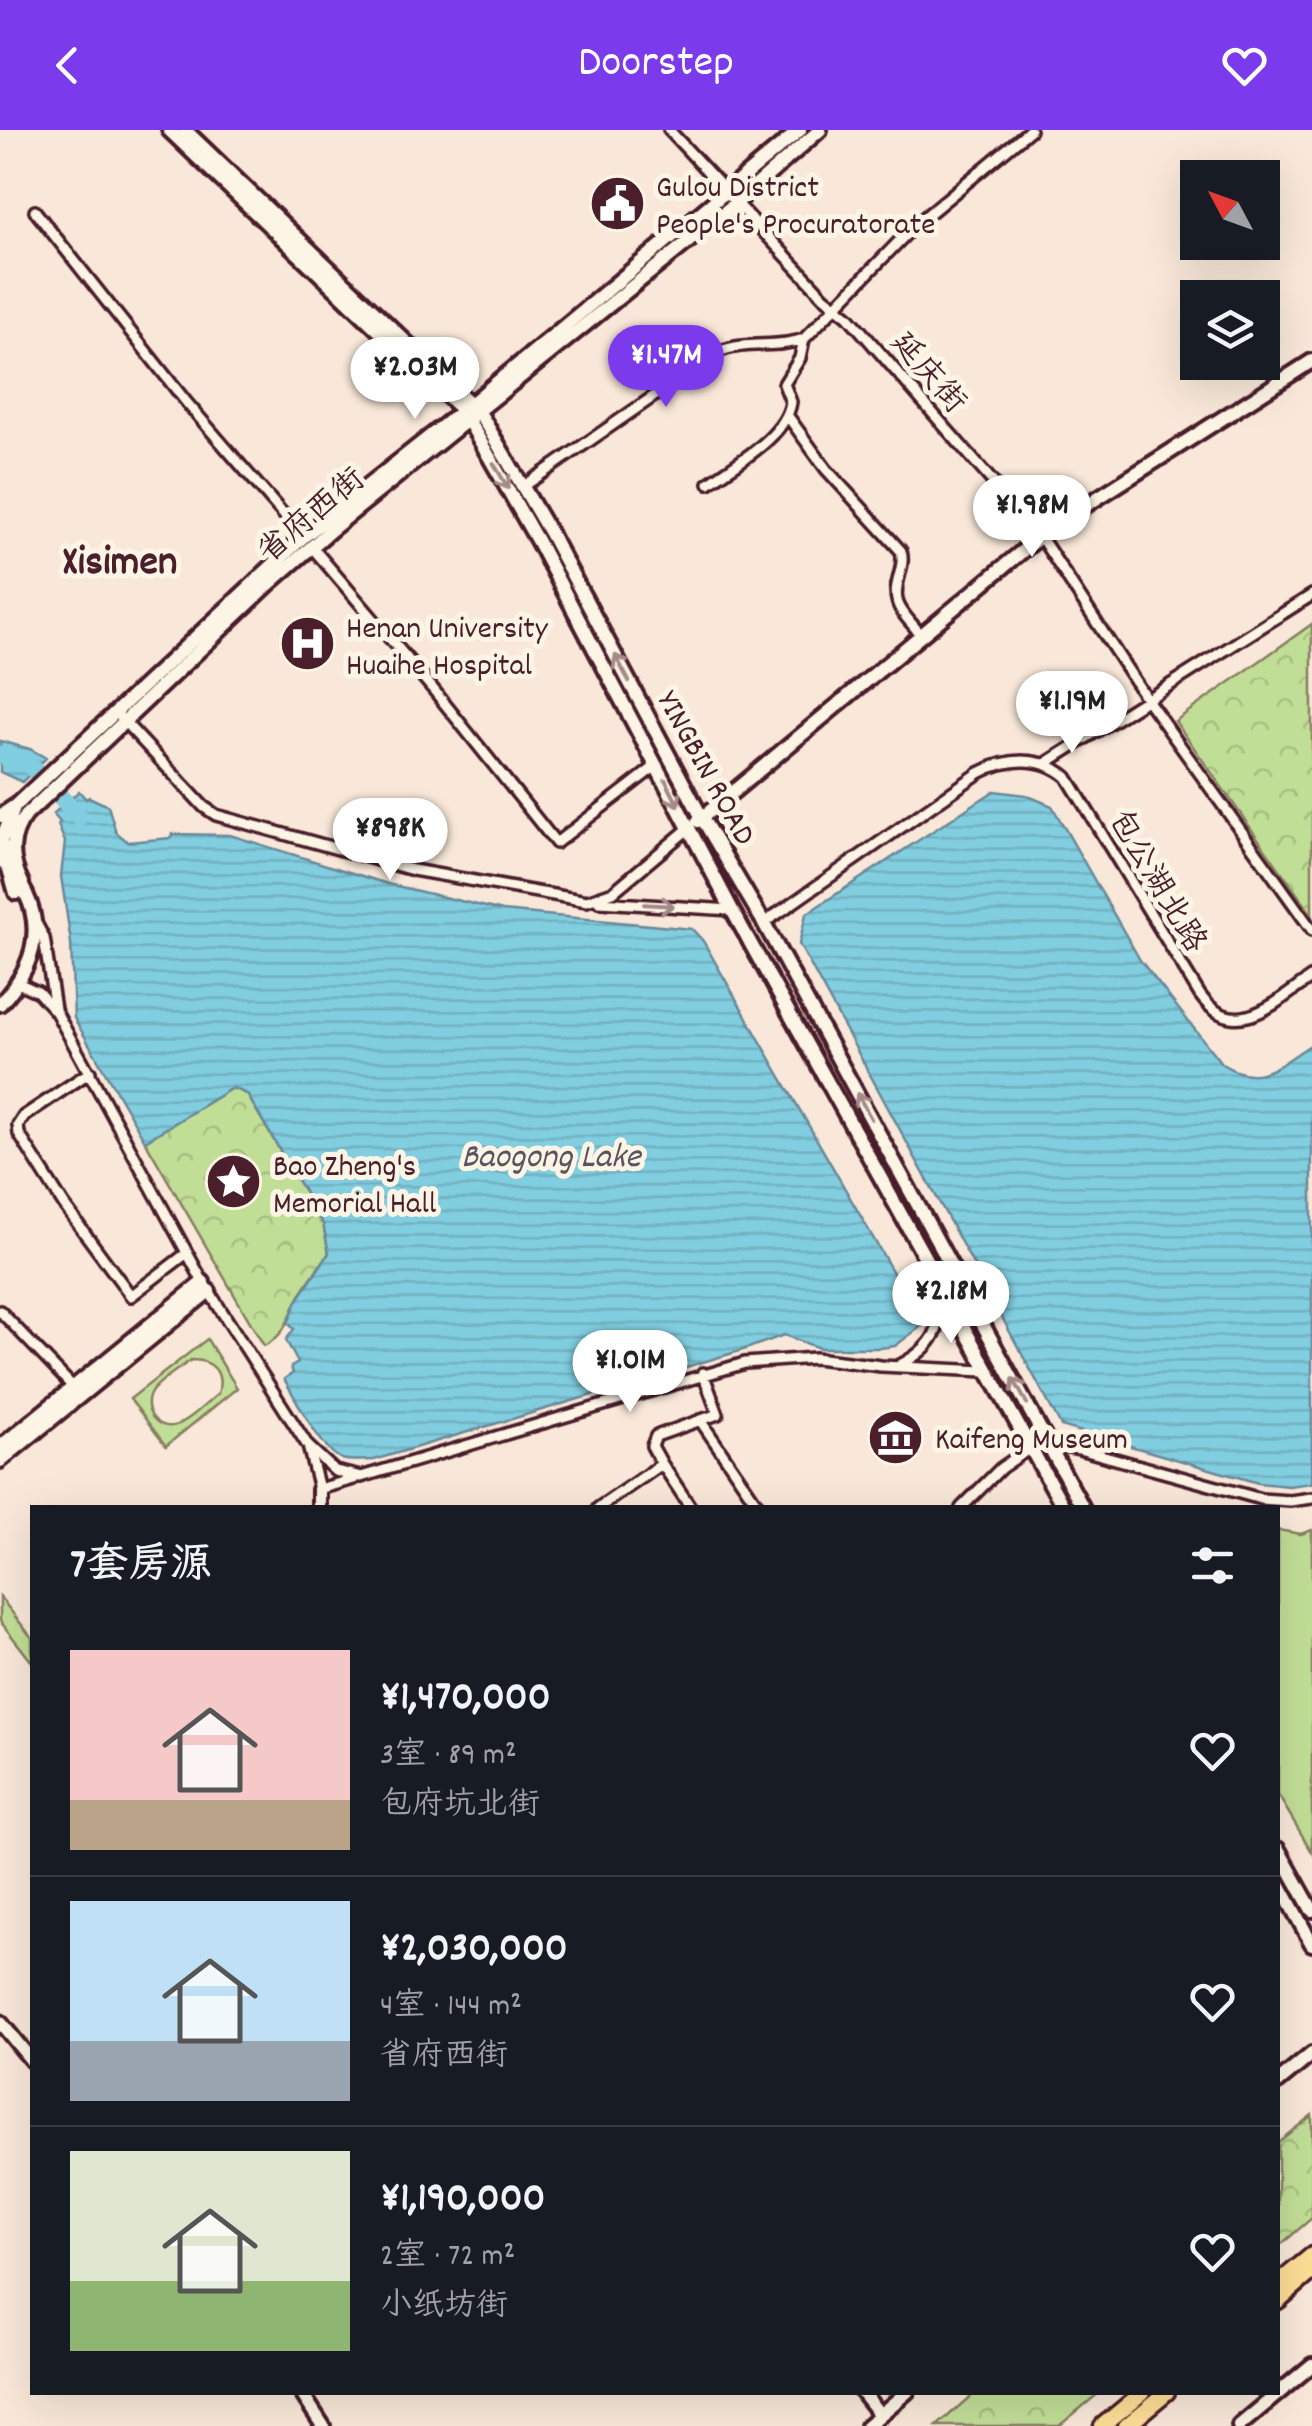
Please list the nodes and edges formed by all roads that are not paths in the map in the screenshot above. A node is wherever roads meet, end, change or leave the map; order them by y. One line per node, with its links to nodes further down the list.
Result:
1 (169, 130): 12 (main road, YINGBIN ROAD)
2 (185, 130): 12 (main road, YINGBIN ROAD)
3 (669, 130): 7 (street, 延庆街)
4 (800, 130): 7 (main road, 省府西街)
5 (820, 130): 7 (main road, 省府西街)
6 (1030, 130): 9 (street)
7 (731, 198): 9 (street, 延庆街); 12 (main road, 省府西街)
8 (35, 211): 17 (street)
9 (837, 307): 10 (street); 16 (street, 延庆街)
10 (804, 339): 13 (street); 15 (street)
11 (1312, 362): 16 (main road)
12 (471, 412): 15 (main road, YINGBIN ROAD); 17 (main road, 省府西街); 23 (main road, YINGBIN ROAD, one-way to 23)
13 (787, 415): 14 (street); 19 (street)
14 (709, 483)
15 (524, 486): 24 (main road, YINGBIN ROAD, one-way to 15)
16 (1040, 536): 19 (main road); 20 (street, 延庆街)
17 (307, 541): 21 (main road, 省府西街); 23 (street)
18 (1312, 595): 20 (street)
19 (920, 634): 24 (main road)
20 (1146, 698): 22 (street); 34 (street, 延庆街)
21 (120, 717): 25 (main road, 省府西街); 30 (street)
22 (1044, 764): 33 (street); 35 (street, 包公湖北路)
23 (657, 765): 26 (main road, YINGBIN ROAD, one-way to 26)
24 (702, 818): 26 (main road); 33 (main road, YINGBIN ROAD)
25 (11, 819): 27 (main road); 29 (main road)
26 (688, 830): 30 (street); 31 (main road, YINGBIN ROAD)
27 (3, 861): 29 (main road)
28 (0, 878): 29 (main road)
29 (19, 888): 32 (main road)
30 (586, 901): 31 (street, one-way to 31)
31 (732, 910): 42 (main road, YINGBIN ROAD)
32 (34, 917): 36 (main road); 38 (street)
33 (764, 923): 49 (main road, YINGBIN ROAD, one-way to 33)
34 (1312, 930)
35 (1312, 977)
36 (18, 983): 37 (main road); 38 (street)
37 (0, 1004)
38 (56, 1012): 39 (street)
39 (90, 1072): 40 (street); 40 (street)
40 (186, 1253): 41 (street)
41 (206, 1287): 47 (main road); 51 (street); 53 (main road)
42 (941, 1290): 44 (street); 45 (main road, YINGBIN ROAD)
43 (0, 1312): 47 (street)
44 (898, 1366): 45 (street); 46 (street)
45 (986, 1371): 52 (main road, YINGBIN ROAD)
46 (703, 1373): 48 (street); 55 (street)
47 (74, 1388): 50 (main road)
48 (700, 1420): 54 (street); 61 (street)
49 (1046, 1443): 52 (street); 57 (street); 64 (main road, YINGBIN ROAD)
50 (0, 1446)
51 (308, 1446): 55 (street); 56 (street)
52 (1030, 1448): 62 (street); 63 (main road, YINGBIN ROAD)
53 (0, 1460)
54 (662, 1464): 59 (street); 60 (street)
55 (361, 1477): 56 (street)
56 (319, 1489): 58 (main road)
57 (1312, 1498)
58 (320, 1505)
59 (602, 1505)
60 (689, 1505)
61 (758, 1505)
62 (964, 1505)
63 (1062, 1505)
64 (1081, 1505)
65 (1280, 1853): 67 (main road)
66 (1280, 1886): 68 (main road)
67 (1312, 1910)
68 (1312, 1944)
69 (0, 2022): 71 (main road)
70 (1312, 2054): 72 (main road)
71 (30, 2059)
72 (1280, 2080)
73 (1312, 2255): 75 (main road)
74 (1312, 2272): 76 (main road)
75 (1280, 2281)
76 (1280, 2298)
77 (1312, 2365): 78 (main road)
78 (1280, 2392)
79 (304, 2395): 86 (main road)
80 (864, 2395): 85 (main road)
81 (903, 2395): 85 (main road)
82 (1139, 2395): 88 (main road)
83 (1163, 2395): 89 (main road)
84 (1276, 2395): 90 (main road)
85 (880, 2415): 87 (main road)
86 (323, 2426)
87 (867, 2426)
88 (1102, 2426)
89 (1126, 2426)
90 (1239, 2426)

